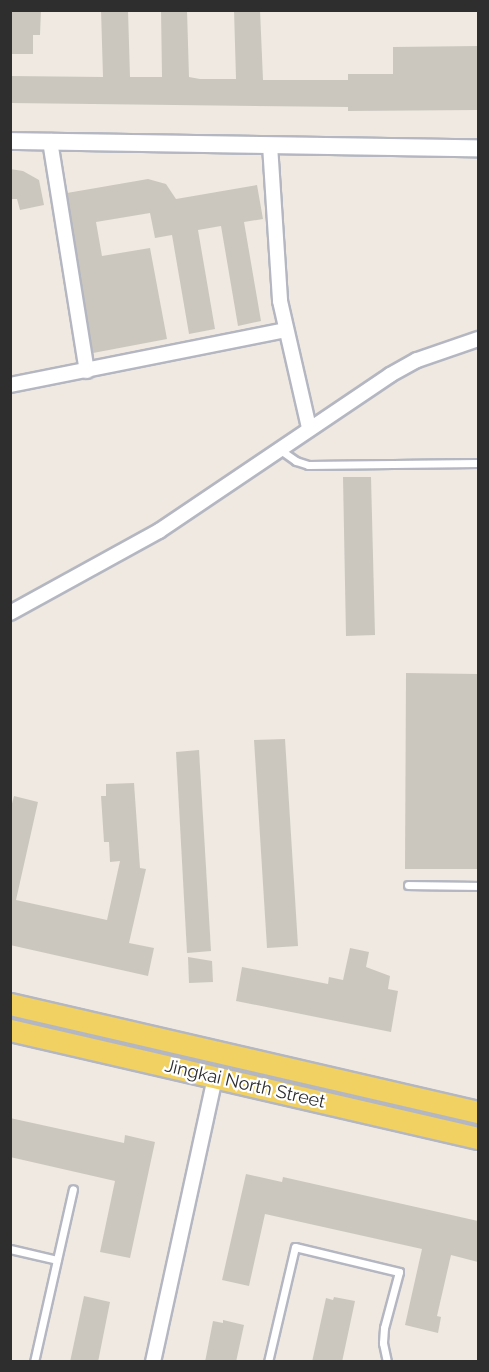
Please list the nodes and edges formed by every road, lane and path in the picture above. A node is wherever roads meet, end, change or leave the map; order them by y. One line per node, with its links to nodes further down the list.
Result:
1 (10, 141): 2 (street)
2 (50, 141): 3 (street); 7 (street)
3 (270, 145): 4 (street); 5 (street)
4 (478, 148)
5 (285, 330): 7 (street); 9 (street)
6 (478, 339): 9 (street)
7 (87, 371): 8 (street)
8 (10, 385)
9 (309, 428): 10 (street)
10 (279, 449): 11 (lane); 12 (street)
11 (478, 463)
12 (10, 613)
13 (408, 885): 14 (lane)
14 (478, 886)
15 (10, 1004): 18 (main road, Jingkai North Street)
16 (10, 1030): 17 (main road, Jingkai North Street)
17 (215, 1077): 19 (main road, Jingkai North Street); 24 (street)
18 (478, 1112)
19 (478, 1138)
20 (73, 1189): 22 (lane)
21 (10, 1249): 22 (lane)
22 (57, 1260): 23 (lane)
23 (34, 1362)
24 (153, 1362)
25 (268, 1362): 26 (lane)
26 (387, 1362)

